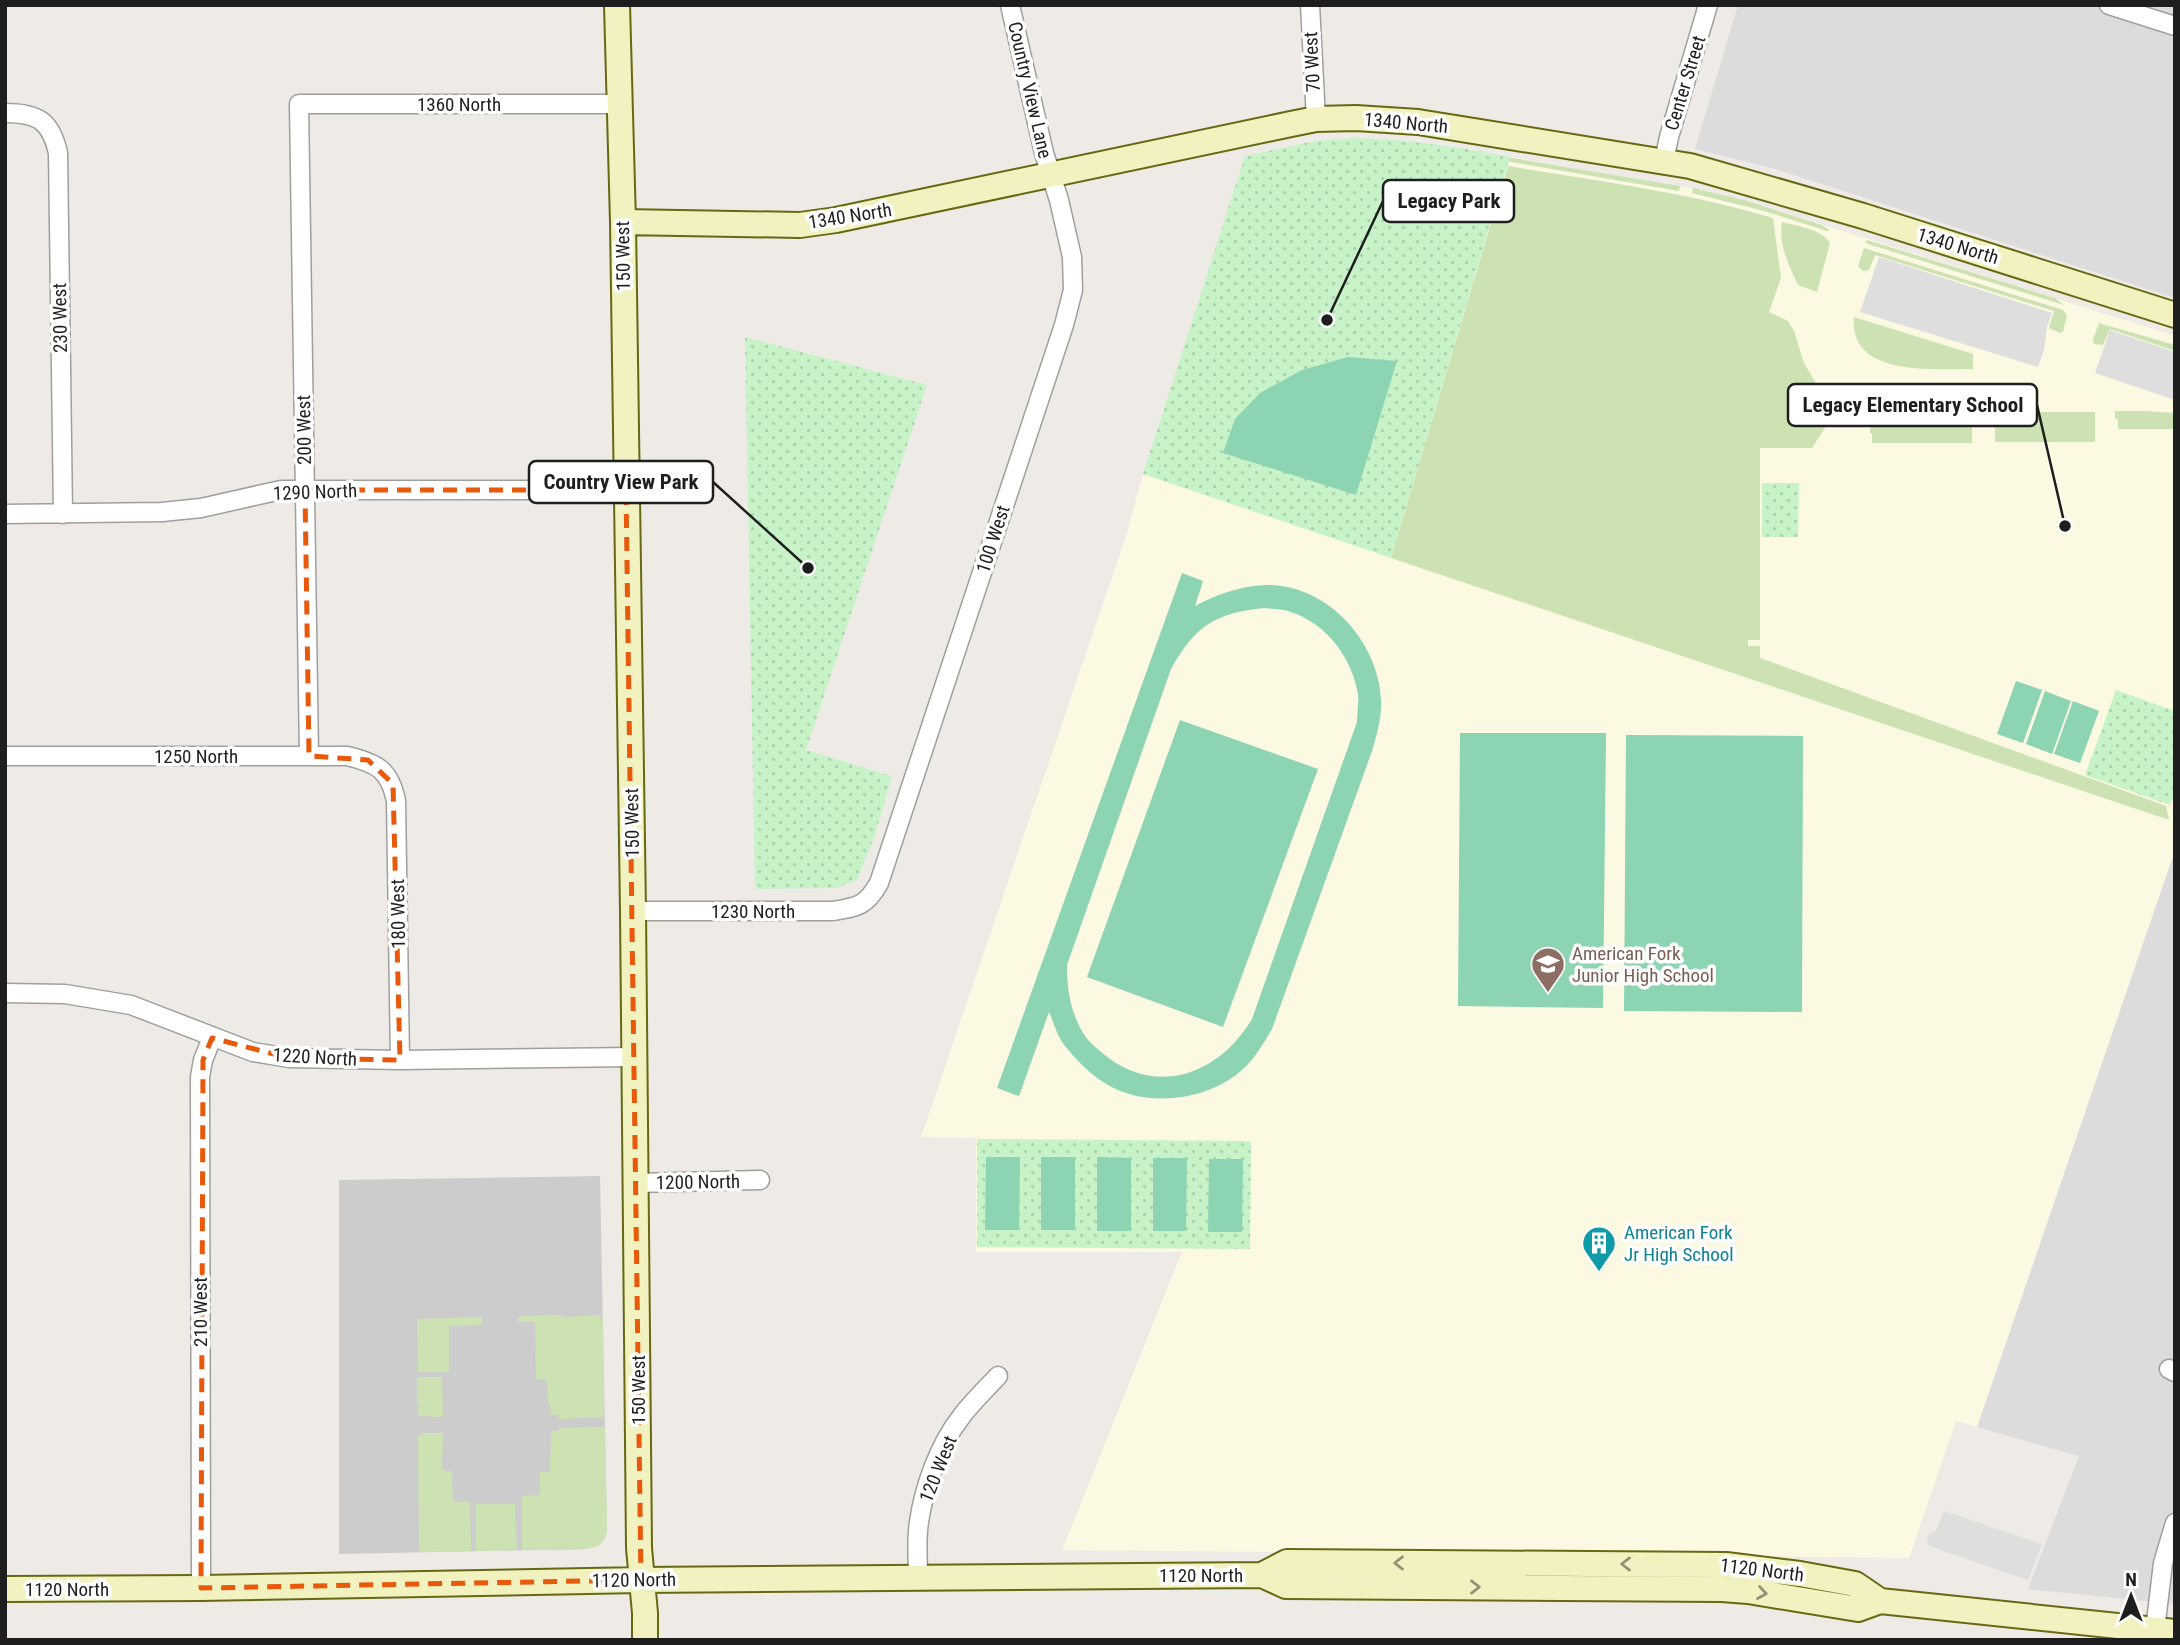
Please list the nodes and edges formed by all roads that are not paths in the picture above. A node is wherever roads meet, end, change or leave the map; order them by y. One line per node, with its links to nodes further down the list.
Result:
1 (617, 5): 8 (street, 150 West)
2 (1010, 5): 12 (street, Country View Lane)
3 (1310, 5): 10 (street, 70 West)
4 (1708, 5): 11 (street, Center Street)
5 (2109, 5): 6 (street)
6 (2175, 26)
7 (299, 104): 8 (street, 1360 North); 15 (street, 200 West)
8 (618, 104): 13 (street, 150 West)
9 (5, 113): 18 (street, 230 West)
10 (1316, 119): 11 (street, 1340 North); 12 (street, 1340 North)
11 (1664, 161): 14 (street, 1340 North)
12 (1051, 176): 13 (street, 1340 North); 22 (street, 100 West)
13 (623, 222): 16 (street, 150 West)
14 (2175, 315)
15 (305, 490): 16 (street, 1290 North); 18 (street, 1290 North); 20 (street, 200 West)
16 (626, 490): 23 (street, 150 West)
17 (5, 514): 18 (street, 1290 North)
18 (63, 514)
19 (5, 756): 20 (street, 1250 North)
20 (309, 756): 21 (street, 1250 North)
21 (384, 771): 27 (street, 180 West)
22 (871, 898): 23 (street, 1230 North)
23 (633, 911): 26 (street, 150 West)
24 (5, 993): 25 (street, 1220 North)
25 (212, 1038): 27 (street, 1220 North); 34 (street, 210 West)
26 (635, 1057): 27 (street, 1220 North); 29 (street, 150 West)
27 (400, 1060)
28 (760, 1180): 29 (street, 1200 North)
29 (636, 1183): 33 (street, 150 West)
30 (998, 1376): 32 (street, 120 West)
31 (2175, 1523): 36 (street)
32 (918, 1577): 33 (street, 1120 North); 36 (street, 1120 North)
33 (641, 1580): 34 (street, 1120 North); 37 (street, 150 West)
34 (201, 1588): 35 (street, 1120 North)
35 (5, 1589)
36 (2165, 1631)
37 (645, 1640)

